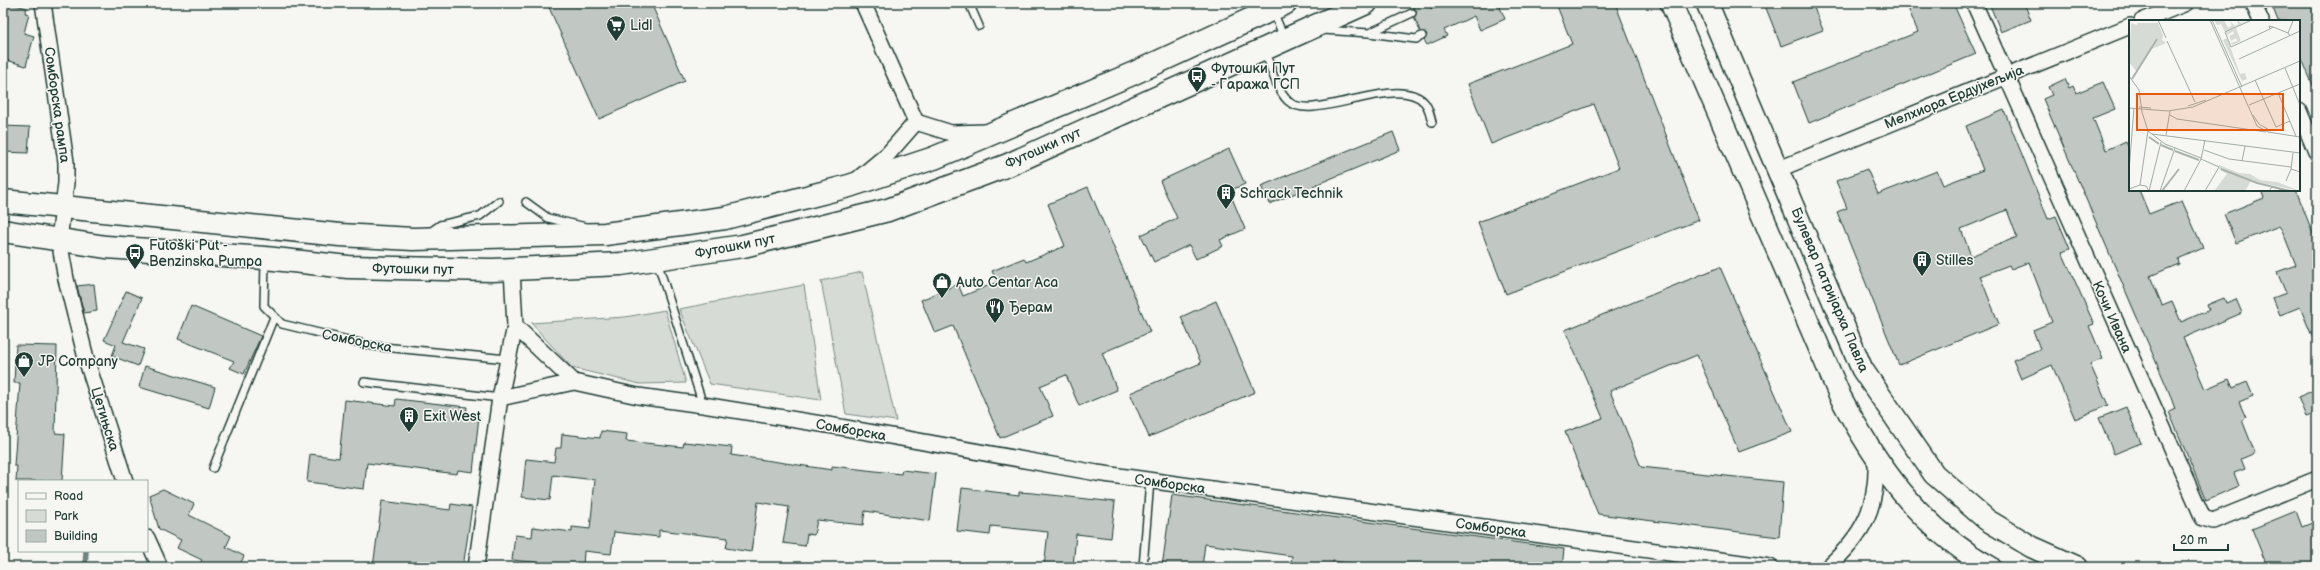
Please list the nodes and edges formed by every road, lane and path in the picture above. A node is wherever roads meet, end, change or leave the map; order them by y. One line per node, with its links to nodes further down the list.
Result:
1 (43, 3): 32 (street, Сомборска рампа)
2 (863, 3): 23 (street)
3 (969, 3): 14 (lane)
4 (1366, 3): 16 (main road, Футошки пут)
5 (1671, 3): 47 (main road)
6 (1707, 3): 27 (main road, Булевар патријарха Павла)
7 (1974, 3): 21 (street, Кочи Ивана)
8 (2186, 3): 12 (street)
9 (2254, 3): 13 (street)
10 (1276, 5): 19 (lane); 25 (main road)
11 (1412, 14): 17 (lane)
12 (2144, 20)
13 (2261, 20)
14 (979, 26)
15 (2129, 26): 21 (street, Мелхиора Ердујхељија)
16 (1309, 30): 17 (lane); 19 (main road, Футошки пут)
17 (1369, 33): 18 (lane)
18 (1422, 36)
19 (1285, 39): 20 (main road, Футошки пут)
20 (1264, 48): 24 (lane); 38 (main road, Футошки пут)
21 (2006, 77): 27 (street, Мелхиора Ердујхељија); 49 (street, Кочи Ивана)
22 (2300, 113): 26 (street)
23 (916, 122): 25 (street); 28 (street)
24 (1432, 122)
25 (999, 131): 28 (main road)
26 (2317, 154)
27 (1778, 169): 59 (main road, Булевар патријарха Павла)
28 (849, 186): 34 (main road)
29 (499, 200): 35 (lane)
30 (3, 201): 32 (main road)
31 (526, 202): 34 (lane)
32 (62, 207): 35 (main road); 36 (street, Сомборска рампа)
33 (3, 230): 36 (main road, Футошки пут)
34 (605, 234): 35 (main road)
35 (420, 239)
36 (59, 240): 37 (main road, Футошки пут); 50 (street, Цетињска)
37 (265, 258): 39 (main road, Футошки пут); 40 (lane)
38 (657, 260): 39 (main road, Футошки пут); 46 (lane)
39 (512, 269): 41 (street)
40 (274, 317): 42 (lane, Сомборска); 48 (lane)
41 (515, 326): 42 (street); 44 (street)
42 (507, 359): 45 (street)
43 (364, 382): 45 (lane)
44 (574, 382): 45 (street, Сомборска); 46 (street, Сомборска)
45 (500, 398): 54 (street)
46 (703, 404): 51 (street, Сомборска)
47 (1876, 458): 57 (street); 58 (main road)
48 (213, 468)
49 (2317, 479)
50 (125, 480)
51 (1150, 481): 55 (lane); 56 (street, Сомборска)
52 (148, 540): 53 (street)
53 (160, 567)
54 (476, 567)
55 (1143, 567)
56 (1770, 567)
57 (1828, 567)
58 (1990, 567)
59 (2077, 567)

